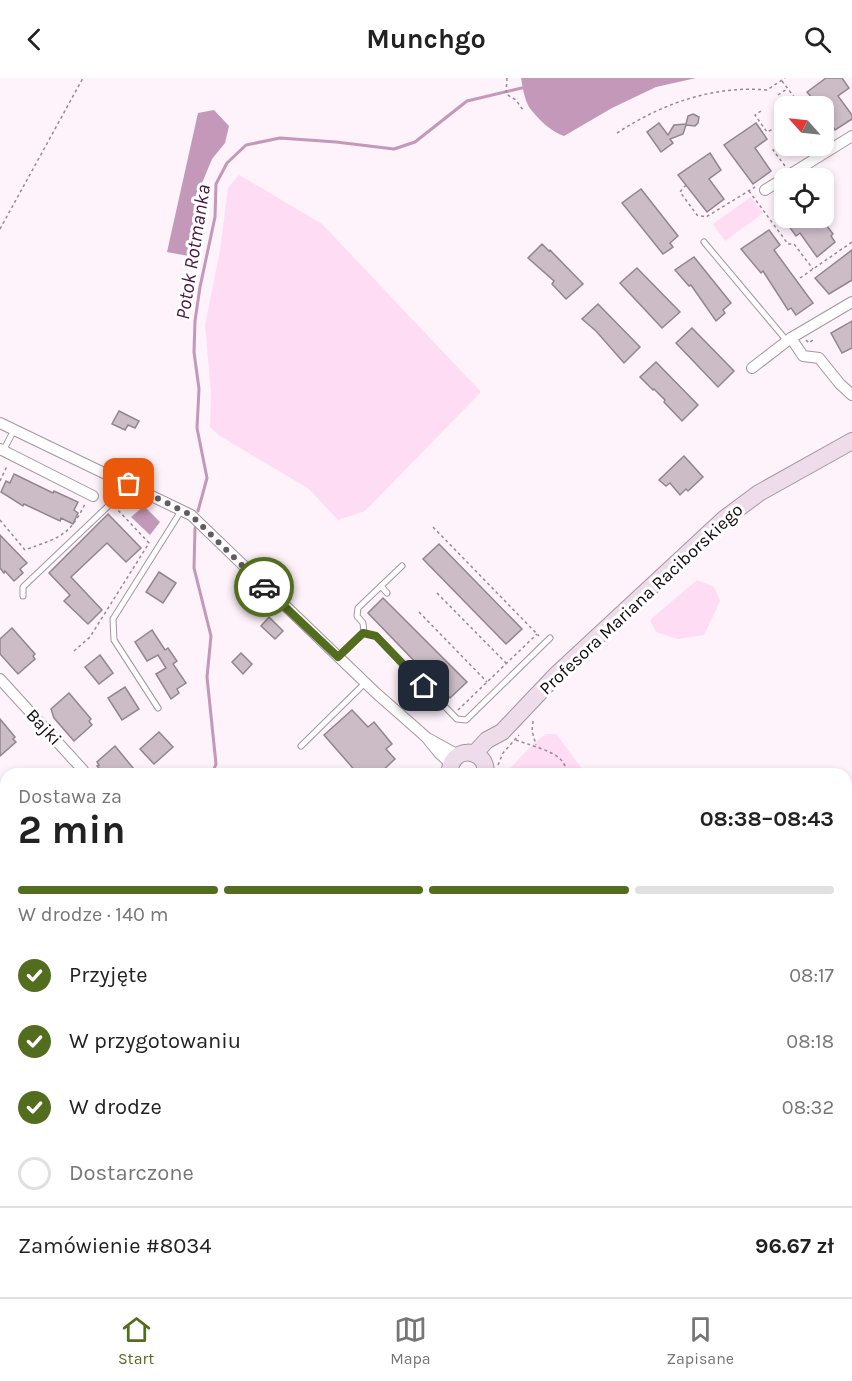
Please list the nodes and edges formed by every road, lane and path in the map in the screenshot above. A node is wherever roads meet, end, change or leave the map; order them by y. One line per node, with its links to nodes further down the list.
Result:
1 (83, 78): 18 (path)
2 (507, 78): 8 (path)
3 (785, 78): 4 (path)
4 (782, 80): 5 (path); 11 (path)
5 (788, 88): 6 (path); 7 (path)
6 (778, 95)
7 (794, 96)
8 (523, 110)
9 (761, 111): 10 (path)
10 (773, 129)
11 (617, 133)
12 (852, 136): 16 (street)
13 (778, 156): 14 (path)
14 (791, 165)
15 (686, 185): 17 (path)
16 (762, 187): 17 (path)
17 (749, 190): 21 (path)
18 (0, 229)
19 (704, 242): 24 (lane)
20 (852, 242): 21 (path)
21 (813, 269): 22 (path)
22 (800, 278)
23 (852, 302): 24 (street)
24 (789, 340): 25 (street); 26 (street)
25 (752, 368)
26 (852, 395)
27 (0, 423): 28 (street)
28 (14, 430): 30 (lane); 31 (street)
29 (852, 441): 56 (main road, Profesora Mariana Raciborskiego)
30 (1, 452): 32 (street)
31 (129, 484): 33 (lane); 34 (street)
32 (91, 497): 35 (path)
33 (111, 503): 41 (lane); 46 (path)
34 (182, 509): 47 (street); 52 (lane)
35 (0, 520)
36 (433, 527): 44 (path)
37 (402, 566): 38 (lane)
38 (381, 586): 39 (lane); 43 (lane)
39 (387, 593)
40 (437, 593): 48 (path)
41 (22, 596)
42 (419, 612): 49 (path)
43 (363, 633): 45 (lane); 47 (lane)
44 (537, 633): 45 (path); 48 (path)
45 (548, 640)
46 (74, 651)
47 (338, 657): 50 (street)
48 (506, 663): 49 (path)
49 (487, 682): 53 (path)
50 (365, 683): 57 (lane); 59 (street)
51 (2, 684): 60 (street, Bajki)
52 (158, 708)
53 (456, 712)
54 (527, 726): 58 (path)
55 (521, 732): 56 (path)
56 (508, 736): 58 (path); 59 (main road, Profesora Mariana Raciborskiego); 59 (path)
57 (301, 746)
58 (536, 746): 61 (path)
59 (471, 765)
60 (81, 768)
61 (565, 768)

